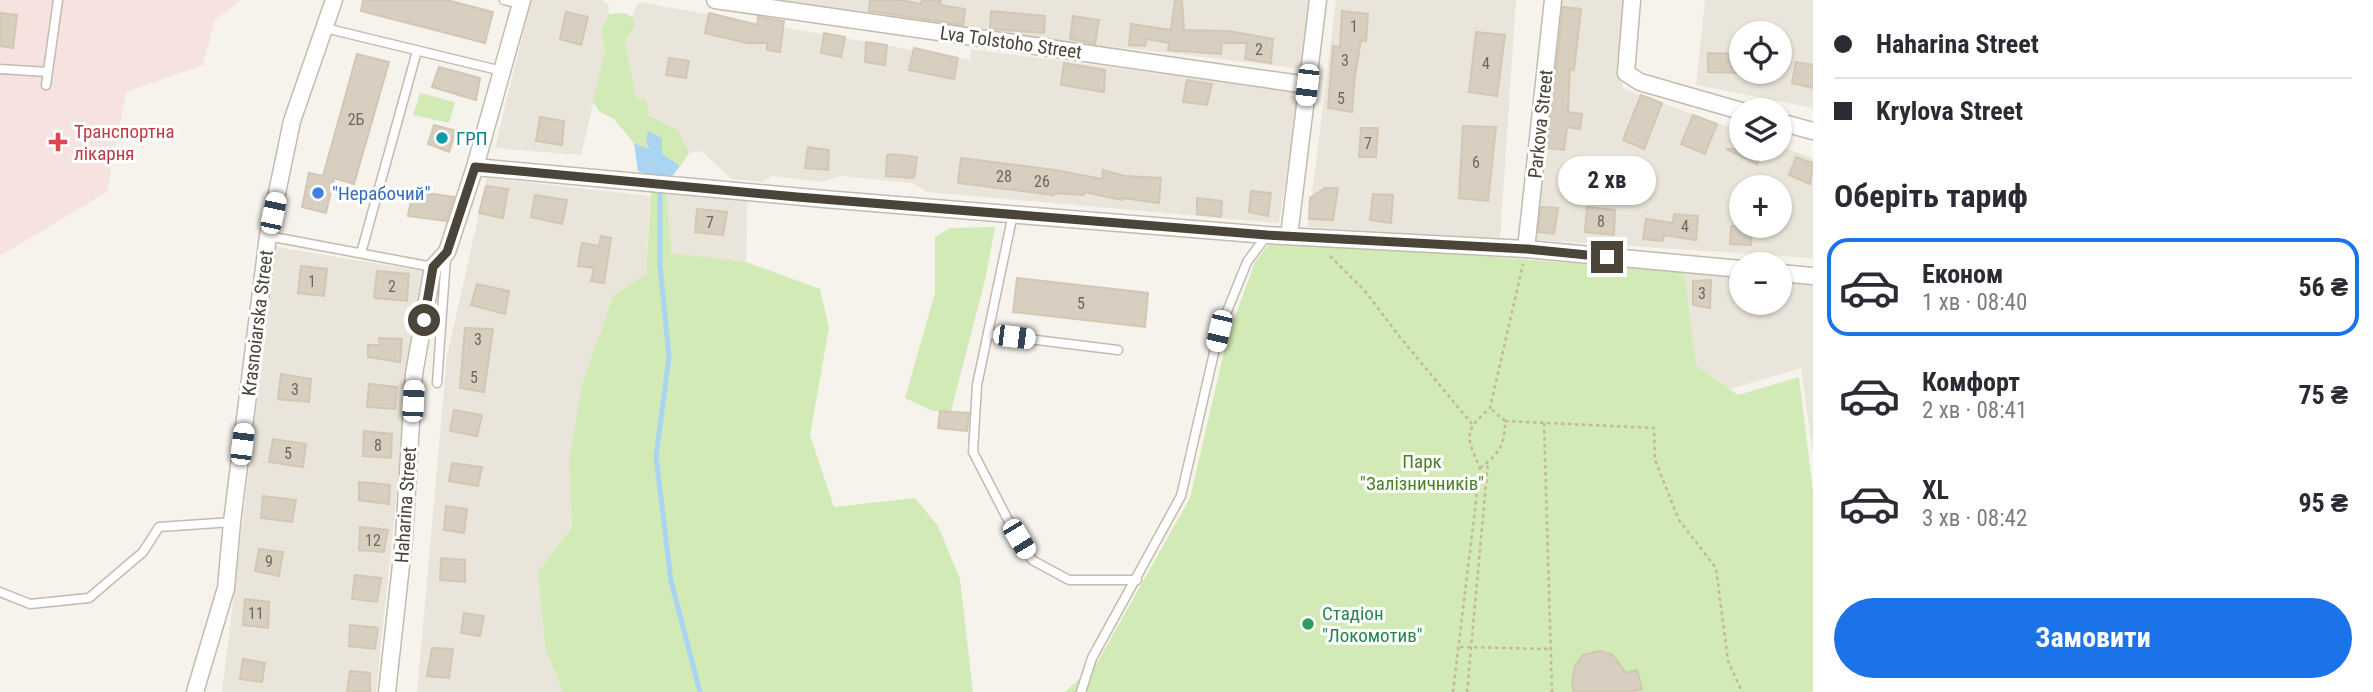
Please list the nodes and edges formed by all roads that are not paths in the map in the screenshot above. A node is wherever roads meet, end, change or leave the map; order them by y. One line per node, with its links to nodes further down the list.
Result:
1 (58, 0): 12 (lane)
2 (334, 0): 8 (street, Krasnoiarska Street)
3 (715, 0): 13 (street, Lva Tolstoho Street)
4 (1318, 0): 13 (street)
5 (1553, 0): 23 (street, Parkova Street)
6 (1632, 0): 15 (street)
7 (515, 1): 11 (street)
8 (325, 28): 9 (lane); 21 (street, Krasnoiarska Street)
9 (416, 51): 11 (lane); 25 (lane)
10 (0, 69): 12 (lane)
11 (502, 71): 18 (street)
12 (47, 72): 14 (lane)
13 (1307, 85): 22 (street)
14 (46, 86)
15 (1729, 108)
16 (1792, 125): 17 (street)
17 (1813, 131)
18 (475, 167): 19 (street); 24 (street)
19 (1013, 214): 20 (street); 30 (lane)
20 (1267, 235): 22 (street); 34 (lane)
21 (268, 236): 25 (lane); 33 (street, Krasnoiarska Street)
22 (1289, 236): 23 (street)
23 (1527, 249): 27 (street)
24 (447, 252): 26 (street); 32 (lane)
25 (361, 253): 26 (lane)
26 (433, 267): 37 (street, Haharina Street)
27 (1729, 268)
28 (1792, 274): 29 (street)
29 (1813, 276)
30 (988, 334): 31 (lane); 34 (lane)
31 (1118, 350)
32 (437, 383)
33 (232, 522): 35 (lane); 36 (street, Krasnoiarska Street)
34 (1137, 580): 38 (lane)
35 (0, 592)
36 (195, 692)
37 (387, 692)
38 (1081, 692)

